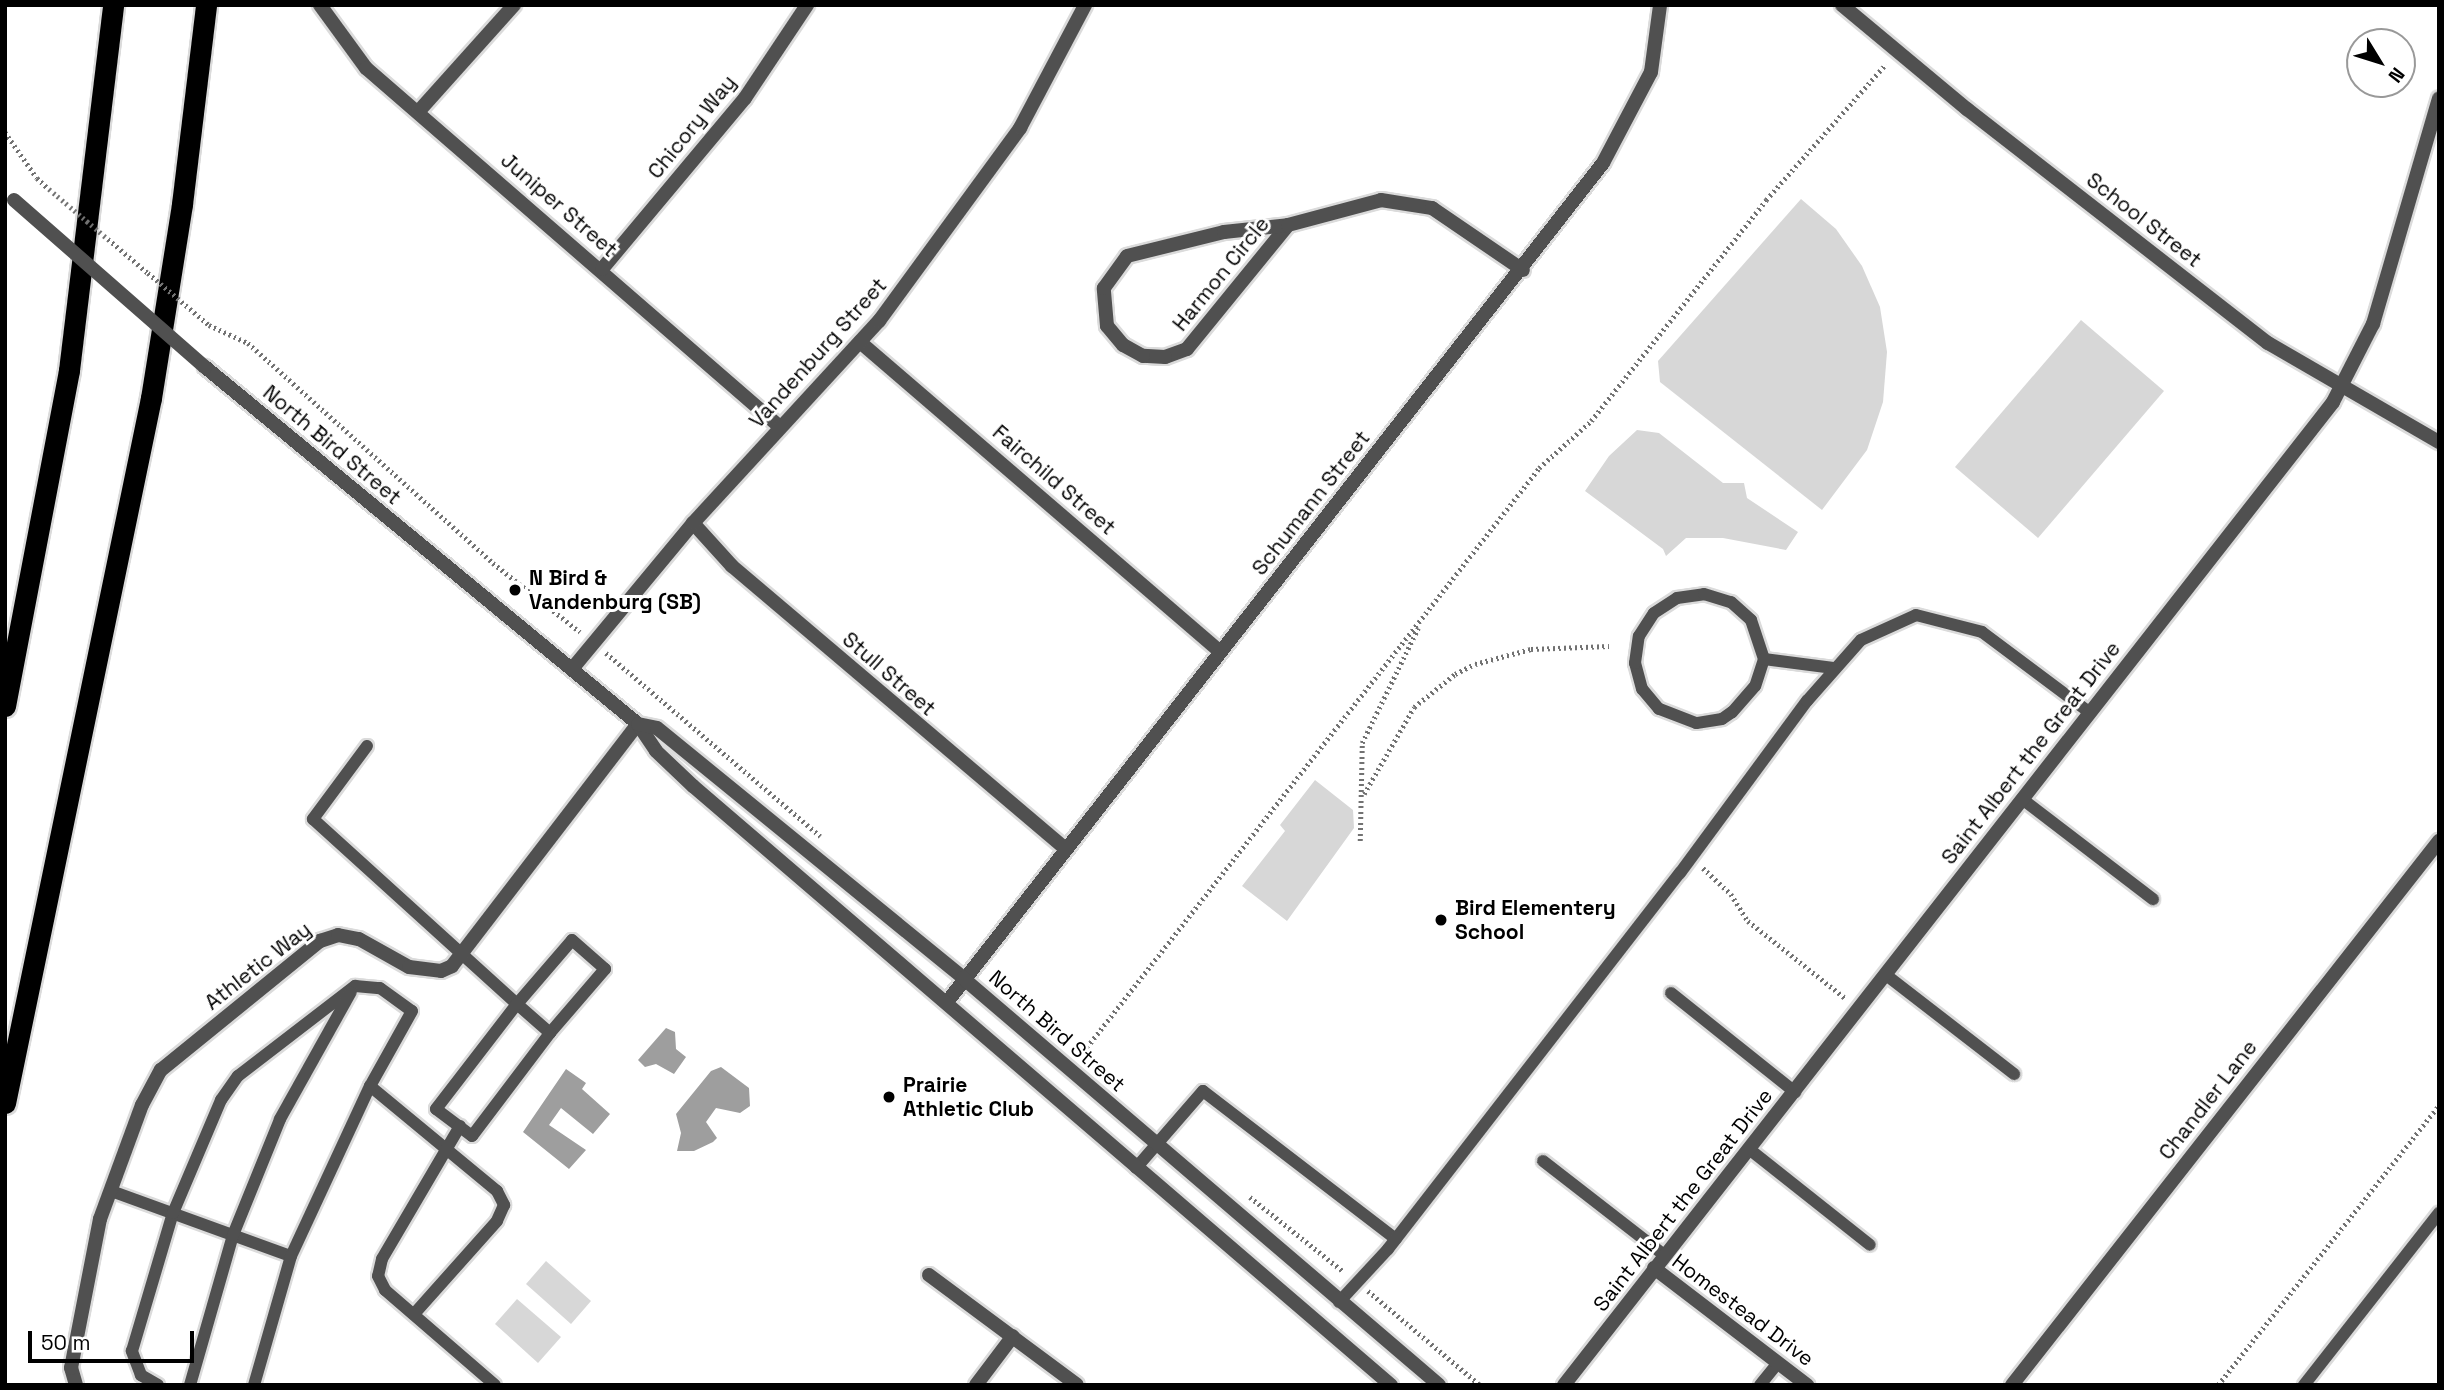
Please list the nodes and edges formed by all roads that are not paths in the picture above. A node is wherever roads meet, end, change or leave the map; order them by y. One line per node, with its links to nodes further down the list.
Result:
1 (113, 5): 24 (highway)
2 (206, 5): 43 (highway)
3 (320, 5): 10 (street, Juniper Street)
4 (514, 5): 10 (street)
5 (807, 5): 13 (street, Chicory Way)
6 (1085, 5): 15 (street, Vandenburg Street)
7 (1660, 5): 14 (street, Schumann Street)
8 (1842, 5): 16 (street, School Street)
9 (2439, 98): 16 (street, Saint Albert the Great Drive)
10 (418, 112): 13 (street, Juniper Street)
11 (10, 196): 23 (street, North Bird Street, bridge)
12 (1288, 225): 12 (street, Harmon Circle); 14 (street, Harmon Circle)
13 (602, 269): 17 (street, Juniper Street)
14 (1523, 270): 20 (street, Schumann Street)
15 (860, 342): 17 (street, Vandenburg Street); 20 (street, Fairchild Street)
16 (2344, 384): 18 (street, School Street); 25 (street, Saint Albert the Great Drive)
17 (780, 428): 19 (street, Vandenburg Street)
18 (2439, 442)
19 (694, 523): 23 (street, Vandenburg Street); 30 (street, Stull Street)
20 (1220, 652): 30 (street, Schumann Street)
21 (1764, 659): 21 (lane); 22 (lane)
22 (1833, 668): 25 (lane); 54 (lane)
23 (572, 669): 26 (street, North Bird Street)
24 (5, 706)
25 (2089, 712): 28 (street, Saint Albert the Great Drive)
26 (638, 724): 32 (street, Athletic Way); 34 (street, North Bird Street); 37 (street, North Bird Street)
27 (367, 746): 32 (lane)
28 (2022, 799): 31 (lane); 33 (street, Saint Albert the Great Drive)
29 (2439, 841): 76 (street, Chandler Lane)
30 (1065, 848): 34 (street, Schumann Street)
31 (2153, 899)
32 (465, 953): 38 (lane); 50 (street, Athletic Way)
33 (1886, 975): 40 (lane); 42 (street, Saint Albert the Great Drive)
34 (963, 978): 37 (street, Schumann Street); 45 (street, North Bird Street)
35 (355, 986): 41 (lane); 51 (lane); 53 (lane)
36 (1671, 993): 42 (lane)
37 (947, 1002): 49 (street, North Bird Street)
38 (517, 1004): 39 (lane); 39 (lane); 44 (lane)
39 (550, 1033): 44 (lane)
40 (2014, 1074)
41 (370, 1086): 46 (lane); 57 (lane)
42 (1795, 1092): 47 (street, Saint Albert the Great Drive)
43 (5, 1104)
44 (460, 1126): 46 (lane)
45 (1156, 1144): 49 (lane); 54 (lane); 60 (street, North Bird Street)
46 (446, 1147): 61 (lane); 61 (lane)
47 (1749, 1149): 55 (lane); 56 (street, Saint Albert the Great Drive)
48 (1543, 1161): 56 (lane)
49 (1136, 1168): 71 (street, North Bird Street)
50 (111, 1191): 51 (lane); 64 (street, Athletic Way)
51 (173, 1213): 53 (lane); 65 (lane)
52 (2439, 1213): 77 (lane)
53 (233, 1235): 57 (lane); 66 (lane)
54 (1396, 1239): 60 (lane)
55 (1870, 1245)
56 (1664, 1255): 58 (street, Saint Albert the Great Drive)
57 (291, 1256): 67 (lane)
58 (1654, 1268): 63 (street, Homestead Drive); 73 (street, Saint Albert the Great Drive)
59 (929, 1275): 62 (street)
60 (1339, 1302): 72 (street, North Bird Street)
61 (414, 1314): 68 (lane)
62 (1013, 1336): 69 (street); 70 (street)
63 (1778, 1363): 74 (lane); 75 (street, Homestead Drive)
64 (76, 1385)
65 (158, 1385)
66 (190, 1385)
67 (254, 1385)
68 (495, 1385)
69 (976, 1385)
70 (1077, 1385)
71 (1391, 1385)
72 (1439, 1385)
73 (1564, 1385)
74 (1760, 1385)
75 (1807, 1385)
76 (2012, 1385)
77 (2304, 1385)

